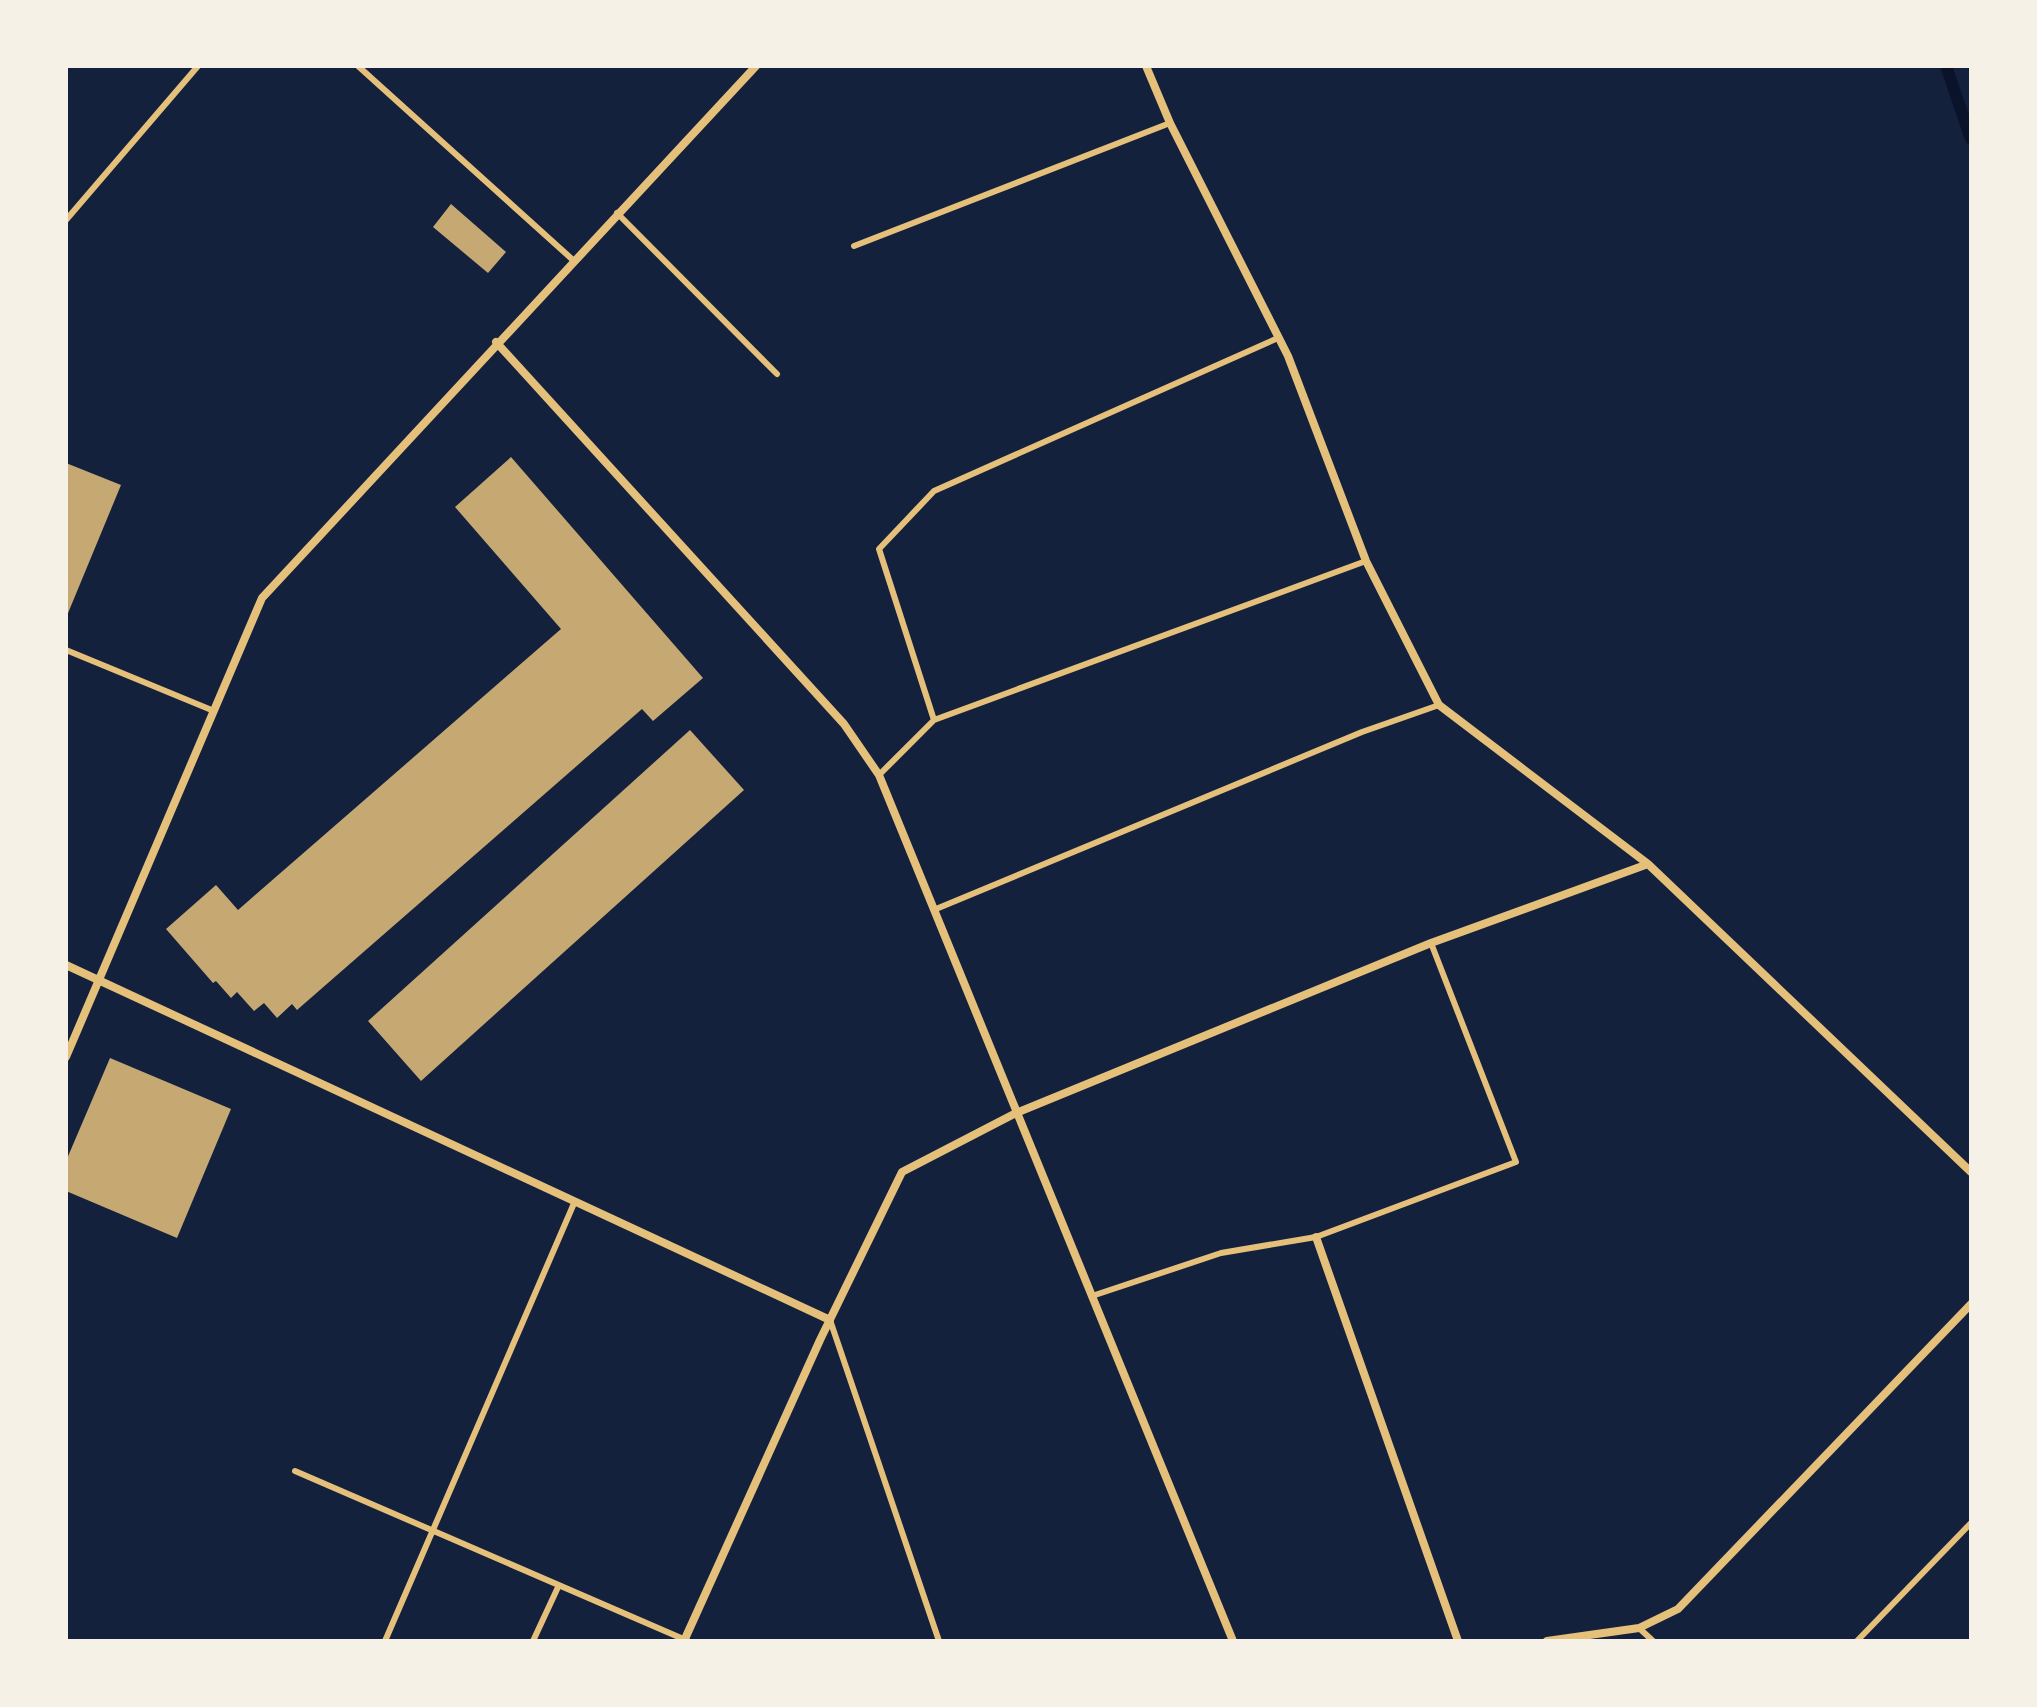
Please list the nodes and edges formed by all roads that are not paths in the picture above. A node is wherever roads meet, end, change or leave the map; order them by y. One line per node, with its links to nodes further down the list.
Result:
1 (198, 66): 7 (lane)
2 (358, 66): 9 (lane)
3 (756, 66): 6 (street)
4 (1146, 66): 5 (street)
5 (1170, 123): 8 (lane); 10 (street)
6 (617, 213): 9 (street); 12 (lane)
7 (66, 220)
8 (854, 246)
9 (573, 260): 11 (street)
10 (1278, 338): 13 (street); 17 (lane)
11 (496, 342): 16 (street); 18 (street)
12 (777, 374)
13 (1366, 561): 15 (street); 17 (lane)
14 (66, 650): 16 (lane)
15 (1439, 705): 19 (street); 20 (lane)
16 (214, 711): 23 (street)
17 (934, 720): 18 (lane)
18 (879, 775): 20 (street)
19 (1648, 864): 21 (street); 26 (street)
20 (936, 909): 25 (street)
21 (1431, 943): 25 (street); 28 (lane)
22 (66, 965): 23 (street)
23 (100, 981): 24 (street); 27 (street)
24 (66, 1057)
25 (1016, 1113): 29 (street); 31 (street)
26 (1971, 1172)
27 (575, 1201): 31 (street); 34 (lane)
28 (1316, 1237): 29 (lane); 42 (street)
29 (1092, 1296): 41 (street)
30 (1971, 1304): 36 (street)
31 (830, 1320): 37 (street); 40 (lane)
32 (295, 1471): 34 (lane)
33 (1971, 1523): 45 (lane)
34 (433, 1530): 35 (lane); 38 (lane)
35 (559, 1585): 37 (lane); 39 (lane)
36 (1639, 1628): 43 (street); 44 (lane)
37 (685, 1640)
38 (385, 1641)
39 (533, 1641)
40 (939, 1641)
41 (1233, 1641)
42 (1458, 1641)
43 (1547, 1641)
44 (1653, 1641)
45 (1857, 1641)

